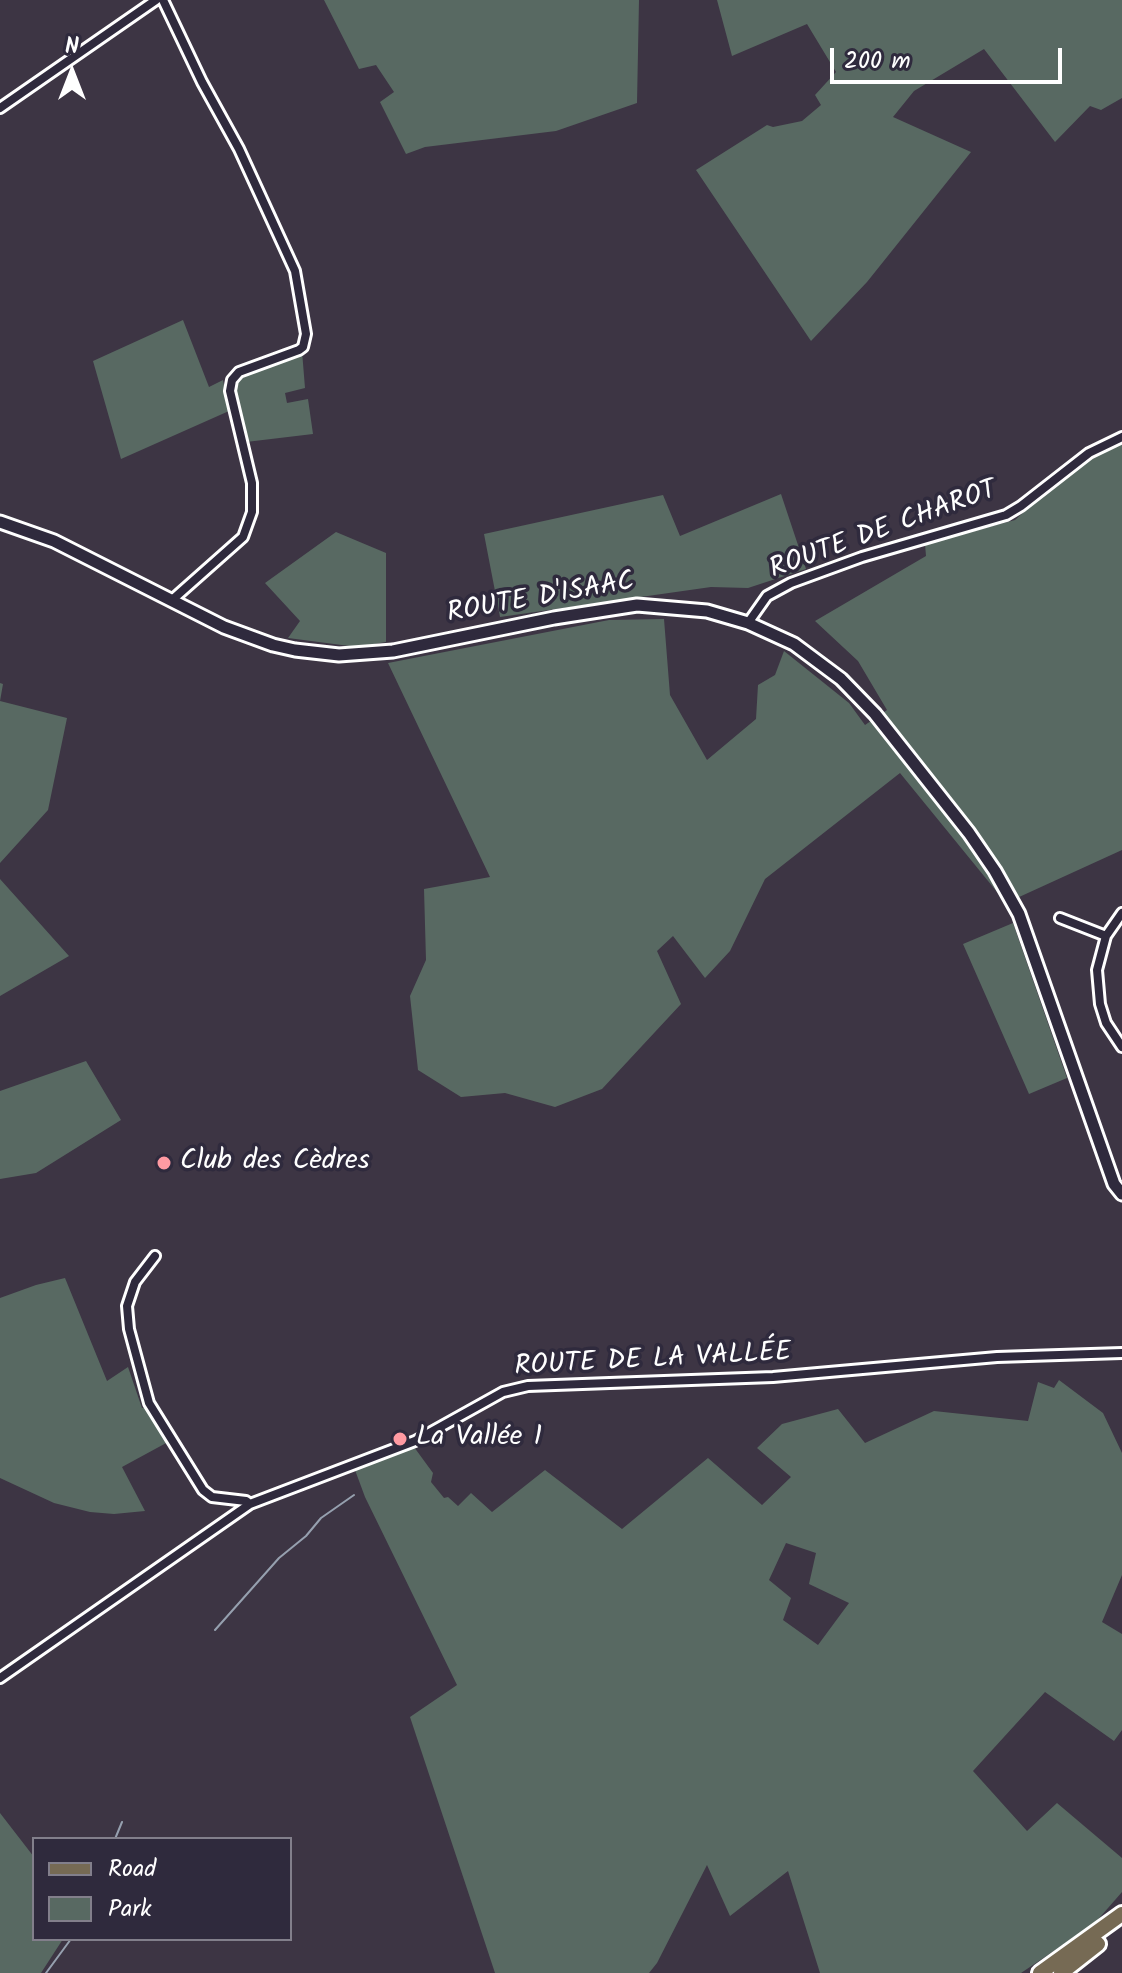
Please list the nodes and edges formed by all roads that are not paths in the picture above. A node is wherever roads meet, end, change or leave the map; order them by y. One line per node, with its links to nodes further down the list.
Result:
1 (156, 0): 3 (street)
2 (163, 0): 6 (street)
3 (0, 108)
4 (1122, 437): 7 (street, ROUTE DE CHAROT)
5 (0, 522): 6 (street, ROUTE D'ISAAC)
6 (172, 600): 7 (street, ROUTE D'ISAAC)
7 (748, 623): 12 (street, ROUTE D'ISAAC)
8 (1122, 913): 10 (street)
9 (1060, 918): 10 (street)
10 (1106, 936): 11 (street)
11 (1122, 1047)
12 (1122, 1194)
13 (155, 1256): 15 (street)
14 (1122, 1353): 15 (street, ROUTE DE LA VALLÉE)
15 (250, 1504): 16 (street, ROUTE DE LA VALLÉE)
16 (0, 1678)
17 (1122, 1914): 19 (main road)
18 (1122, 1925): 20 (main road)
19 (1040, 1973)
20 (1061, 1973)

